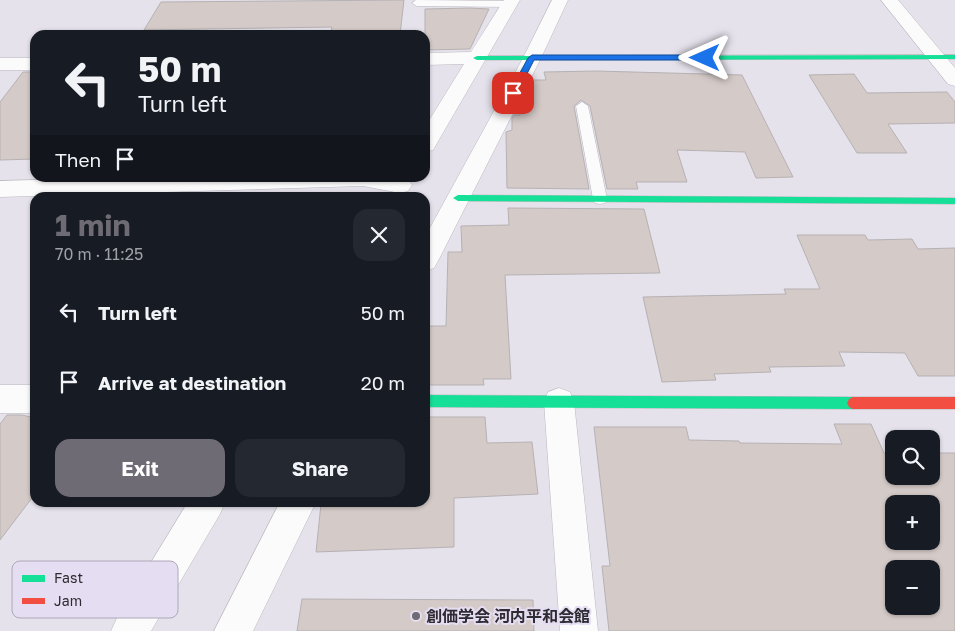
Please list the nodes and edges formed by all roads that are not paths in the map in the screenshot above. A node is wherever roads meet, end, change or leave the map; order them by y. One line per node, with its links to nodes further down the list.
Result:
1 (560, 0): 7 (street)
2 (889, 0): 5 (street)
3 (511, 2): 4 (lane); 6 (street)
4 (417, 3)
5 (946, 57): 7 (street); 11 (street)
6 (477, 58): 7 (street); 8 (street); 13 (street)
7 (532, 58): 18 (street)
8 (430, 59)
9 (0, 64): 10 (street)
10 (30, 64)
11 (955, 80)
12 (582, 106): 19 (lane)
13 (430, 137)
14 (231, 182): 17 (street)
15 (379, 182): 16 (street)
16 (400, 187)
17 (0, 189)
18 (458, 198): 19 (street); 21 (street)
19 (600, 199): 20 (street)
20 (955, 201)
21 (430, 251)
22 (30, 398): 23 (street)
23 (0, 399)
24 (430, 401): 25 (street)
25 (559, 402): 26 (street); 33 (street)
26 (955, 403)
27 (205, 507): 29 (street)
28 (296, 507): 32 (street)
29 (172, 561)
30 (138, 618): 31 (street)
31 (130, 631)
32 (233, 631)
33 (579, 631)

